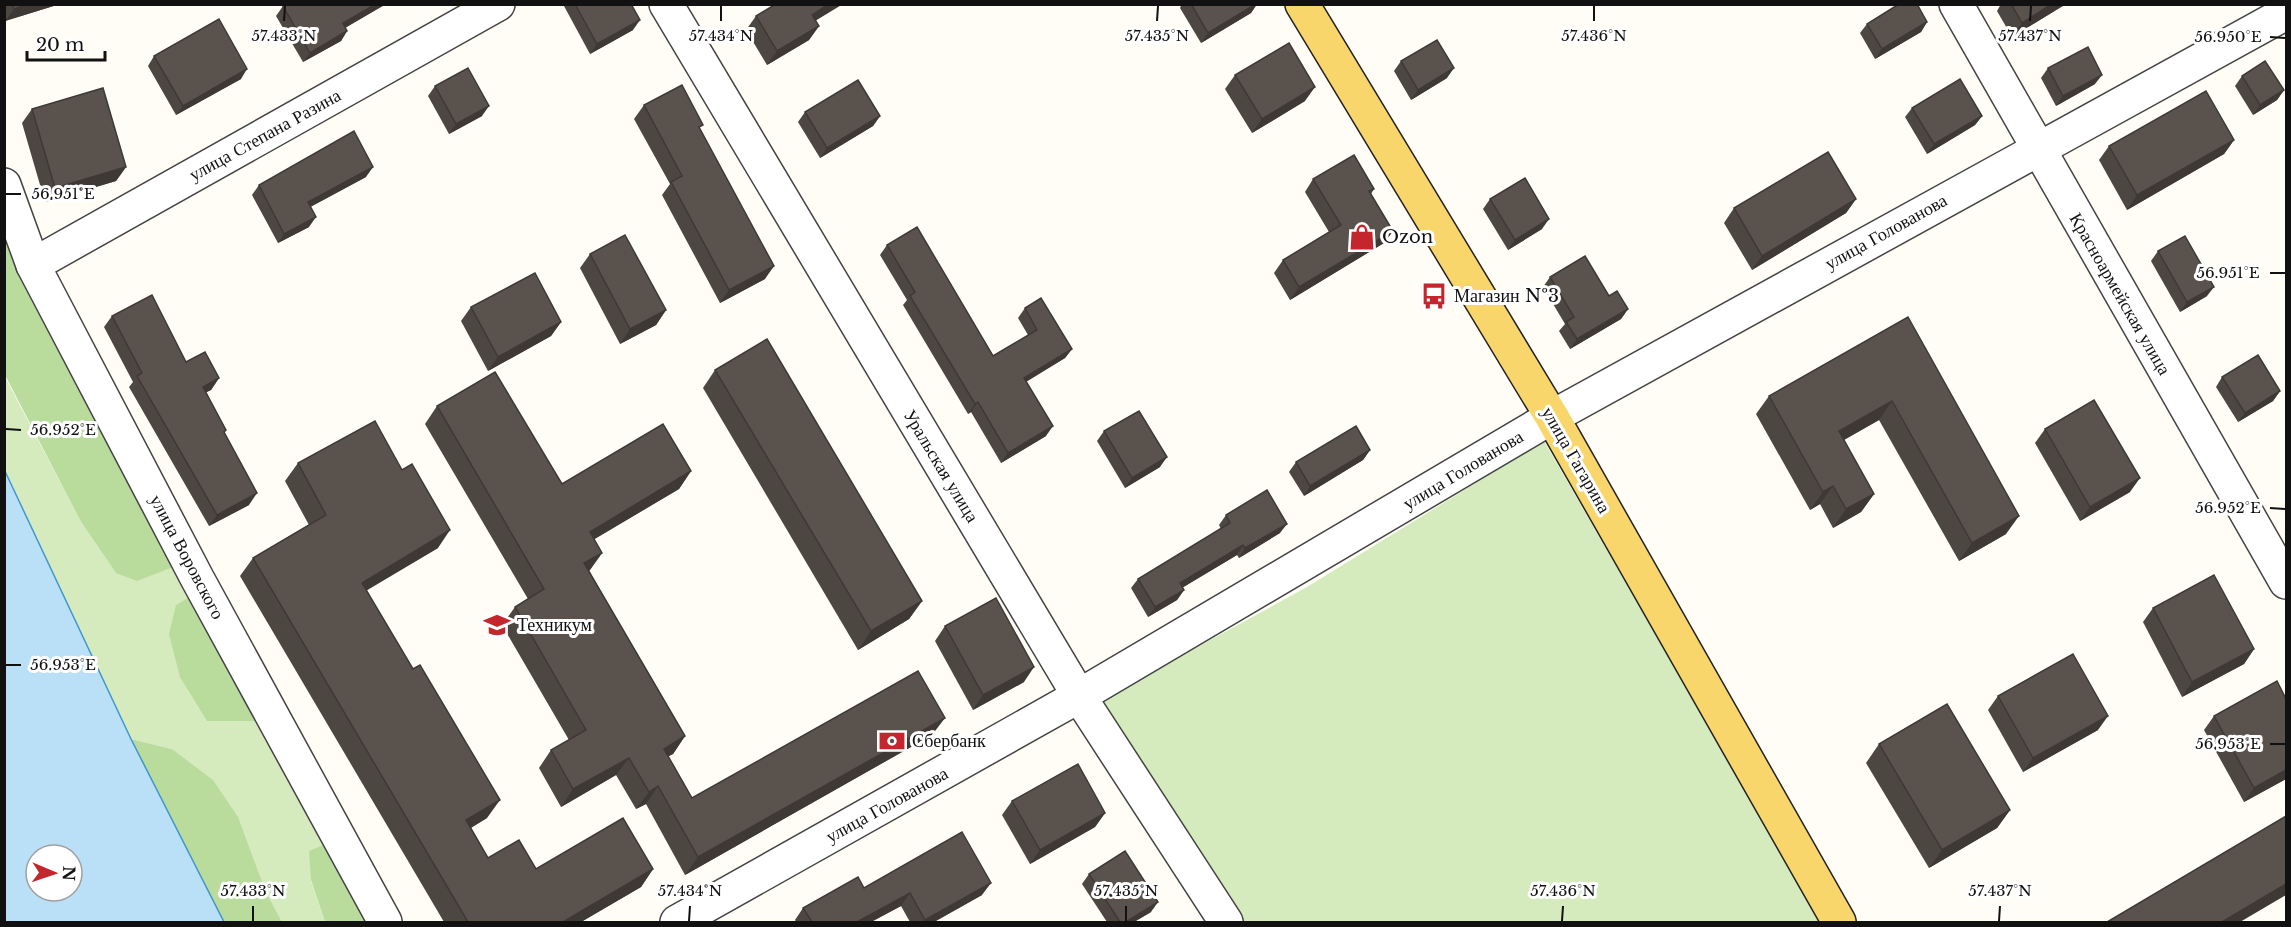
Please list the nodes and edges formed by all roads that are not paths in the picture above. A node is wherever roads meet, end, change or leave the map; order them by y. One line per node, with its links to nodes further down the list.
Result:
1 (498, 4): 8 (street, улица Степана Разина)
2 (666, 4): 11 (street, Уральская улица)
3 (1302, 4): 9 (main road, улица Гагарина)
4 (1956, 4): 6 (street, Красноармейская улица)
5 (2286, 13): 6 (street, улица Голованова)
6 (2037, 149): 9 (street, улица Голованова); 10 (street, Красноармейская улица)
7 (4, 184): 8 (street, улица Воровского)
8 (33, 266): 12 (street, улица Воровского)
9 (1552, 417): 11 (street, улица Голованова); 15 (main road, улица Гагарина)
10 (2286, 582)
11 (1079, 696): 13 (street, улица Голованова); 14 (street, Уральская улица)
12 (385, 922)
13 (677, 922)
14 (1226, 922)
15 (1839, 922)

